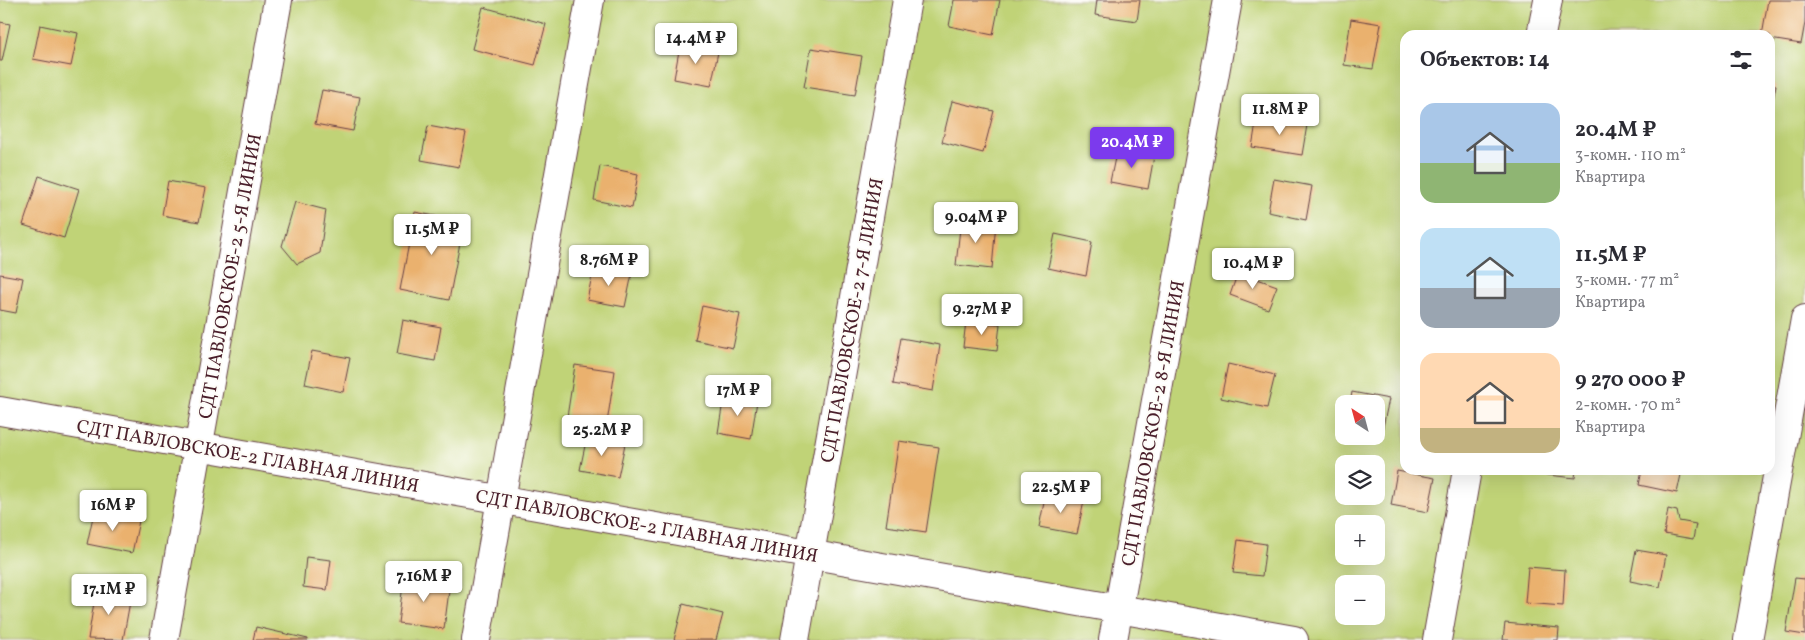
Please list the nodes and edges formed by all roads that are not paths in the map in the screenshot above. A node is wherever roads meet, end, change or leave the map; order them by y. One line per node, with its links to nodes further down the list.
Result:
1 (278, 0): 9 (street, СДТ ПАВЛОВСКОЕ-2 5-Я ЛИНИЯ)
2 (590, 0): 11 (street)
3 (907, 0): 12 (street, СДТ ПАВЛОВСКОЕ-2 7-Я ЛИНИЯ)
4 (1228, 0): 13 (street, СДТ ПАВЛОВСКОЕ-2 8-Я ЛИНИЯ)
5 (1548, 0): 6 (street)
6 (1543, 30)
7 (1805, 319): 20 (street)
8 (0, 411): 9 (street, СДТ ПАВЛОВСКОЕ-2 ГЛАВНАЯ ЛИНИЯ)
9 (199, 446): 11 (street, СДТ ПАВЛОВСКОЕ-2 ГЛАВНАЯ ЛИНИЯ); 14 (street, СДТ ПАВЛОВСКОЕ-2 5-Я ЛИНИЯ)
10 (1465, 475): 19 (street)
11 (500, 499): 12 (street, СДТ ПАВЛОВСКОЕ-2 ГЛАВНАЯ ЛИНИЯ); 15 (street)
12 (810, 554): 13 (street, СДТ ПАВЛОВСКОЕ-2 ГЛАВНАЯ ЛИНИЯ); 16 (street, СДТ ПАВЛОВСКОЕ-2 7-Я ЛИНИЯ)
13 (1118, 609): 17 (street, СДТ ПАВЛОВСКОЕ-2 8-Я ЛИНИЯ); 18 (street, СДТ ПАВЛОВСКОЕ-2 ГЛАВНАЯ ЛИНИЯ)
14 (164, 640)
15 (476, 640)
16 (795, 640)
17 (1113, 640)
18 (1294, 640)
19 (1437, 640)
20 (1748, 640)

